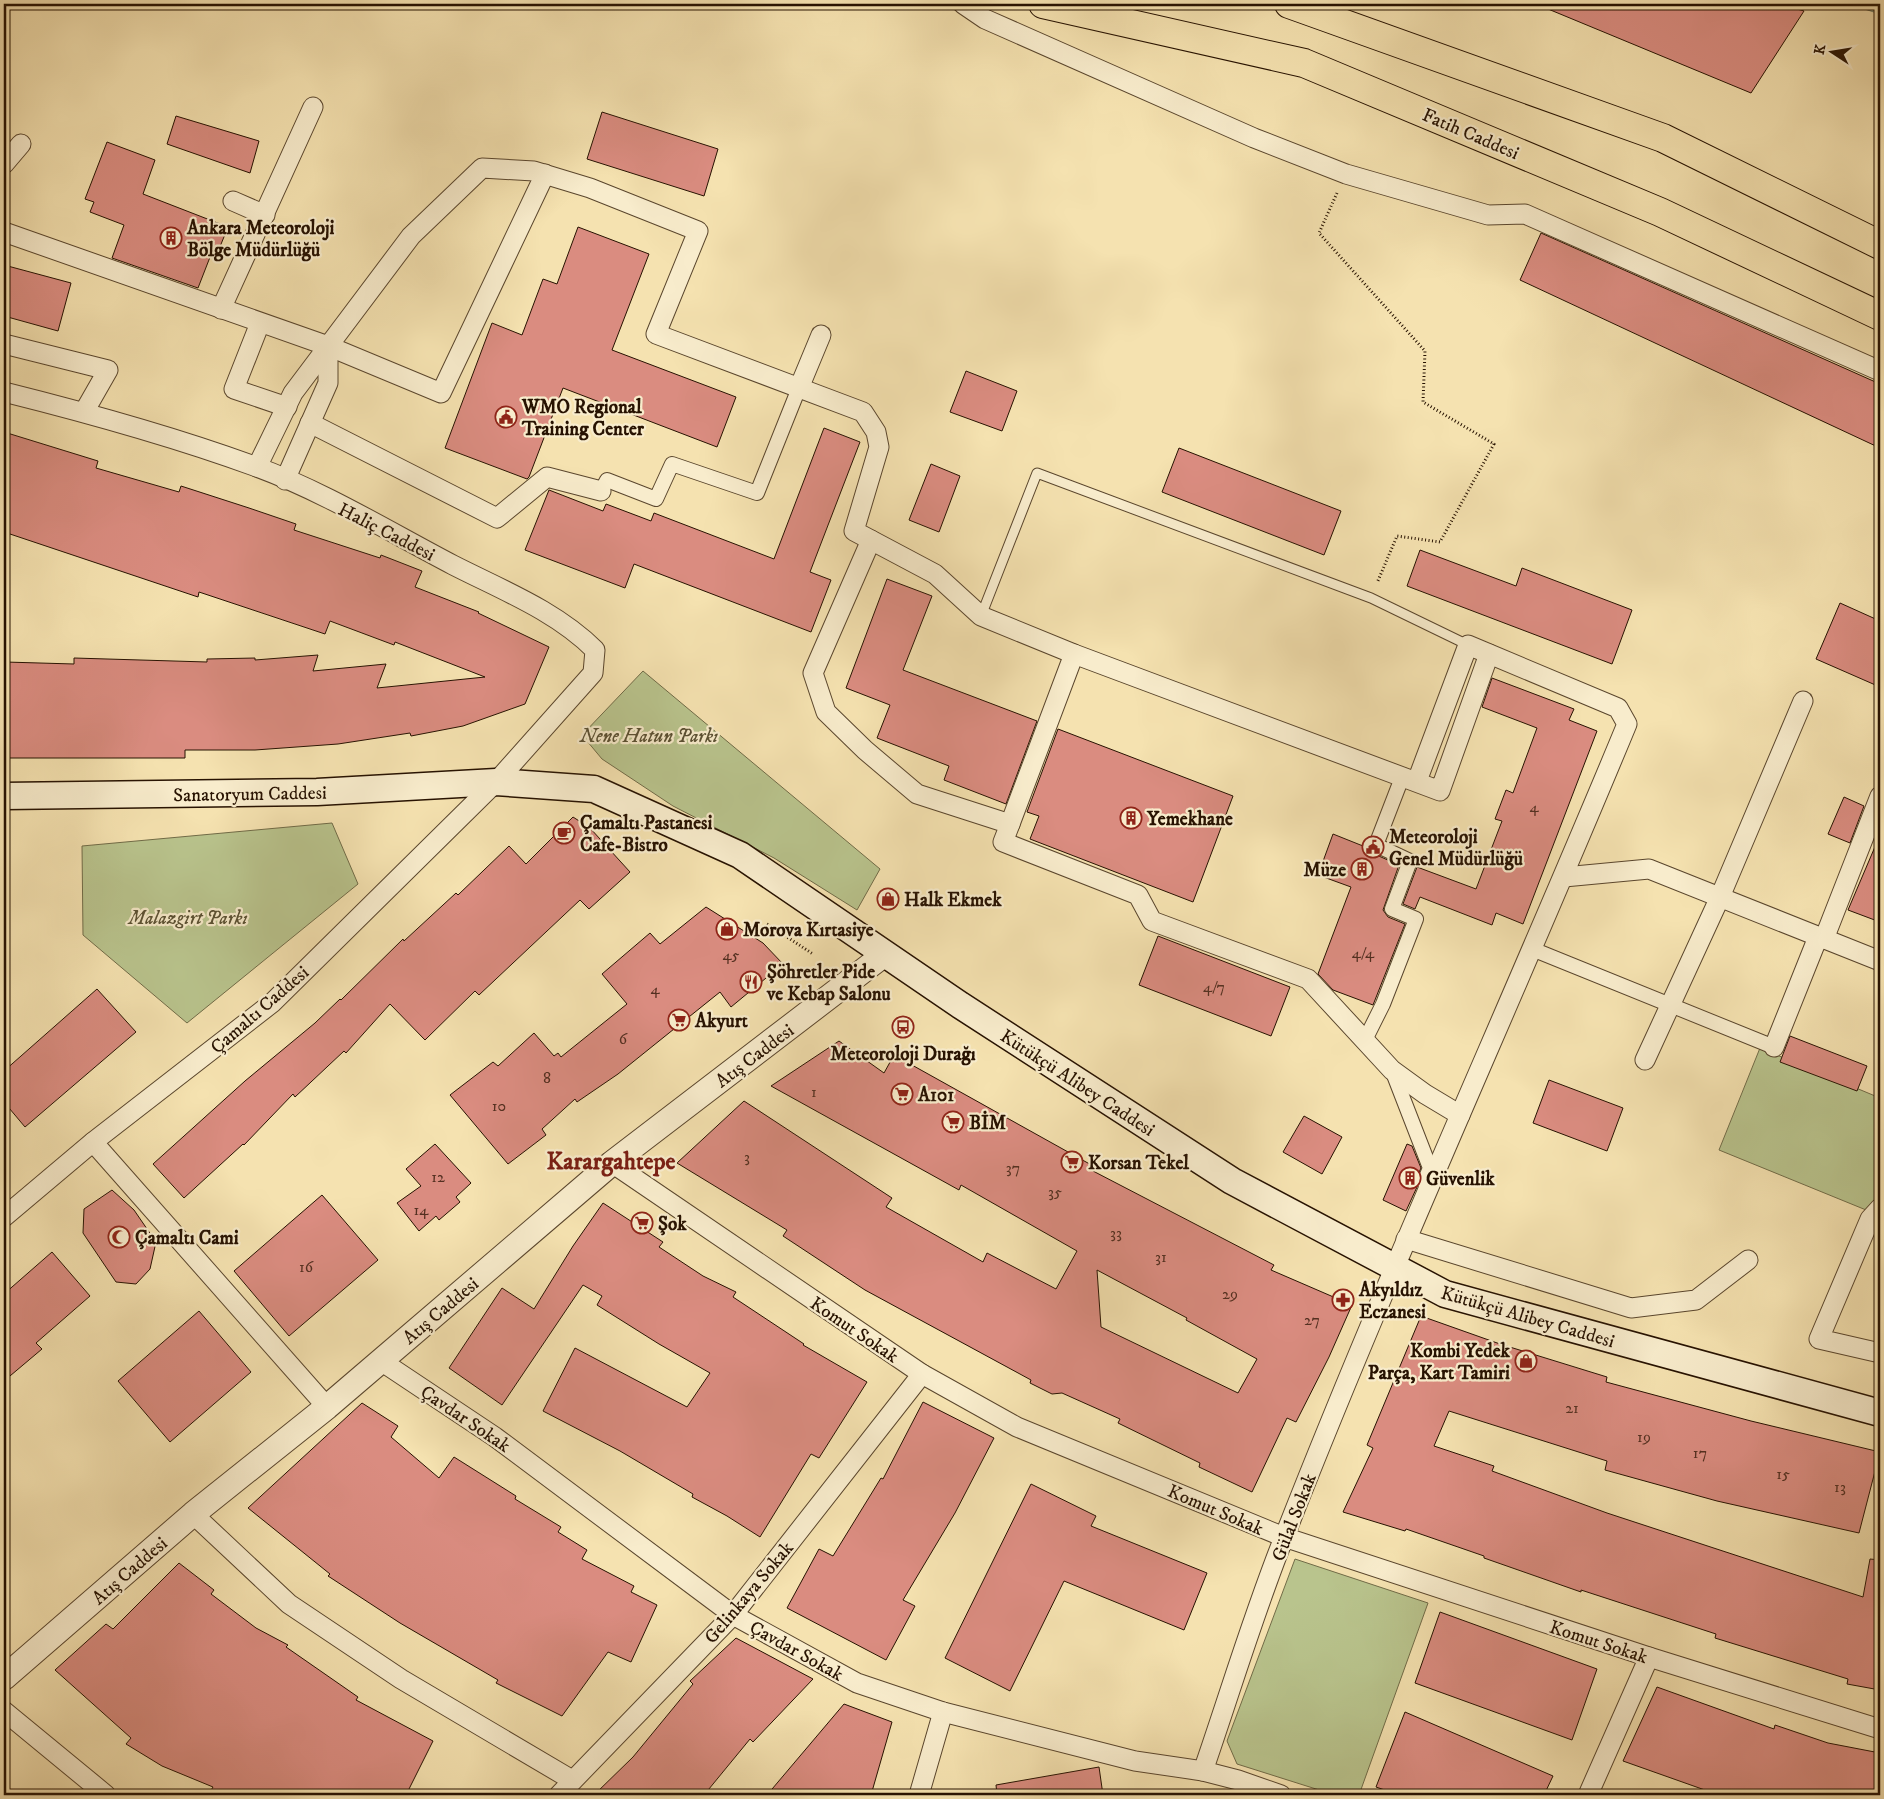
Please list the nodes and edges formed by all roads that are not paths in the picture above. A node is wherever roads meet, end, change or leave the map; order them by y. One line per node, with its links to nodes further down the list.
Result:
1 (963, 4): 18 (street)
2 (1043, 4): 13 (main road, Fatih Caddesi)
3 (1289, 4): 11 (main road)
4 (313, 107): 9 (street)
5 (21, 144): 6 (street)
6 (4, 164)
7 (545, 174): 17 (street); 17 (street); 19 (street)
8 (233, 201): 9 (street)
9 (265, 215): 12 (street)
10 (4, 232): 12 (street)
11 (1880, 245)
12 (221, 310): 14 (street)
13 (1880, 316)
14 (260, 323): 17 (street); 21 (street)
15 (821, 335): 19 (street)
16 (8, 346): 22 (street)
17 (328, 346): 21 (street); 23 (street)
18 (1880, 371)
19 (799, 388): 26 (street); 27 (street)
20 (4, 392): 22 (street, Haliç Caddesi)
21 (287, 406): 24 (street)
22 (84, 412): 24 (street, Haliç Caddesi)
23 (310, 423): 25 (street); 26 (street)
24 (257, 467): 25 (street, Haliç Caddesi)
25 (285, 480): 34 (street, Haliç Caddesi)
26 (601, 490)
27 (871, 540): 28 (street); 37 (street)
28 (981, 616): 29 (lane); 30 (street)
29 (1468, 645): 31 (street); 33 (street)
30 (1074, 654): 33 (street); 37 (street)
31 (1489, 654): 33 (street); 38 (street, Gülal Sokak)
32 (1803, 701): 39 (street)
33 (1410, 778): 45 (street)
34 (496, 782): 35 (main road, Sanatoryum Caddesi); 42 (main road, Kütükçü Alibey Caddesi); 50 (street, Çamaltı Caddesi)
35 (4, 796)
36 (1880, 796): 40 (street)
37 (1010, 824): 45 (street)
38 (1564, 877): 39 (street); 41 (street, Gülal Sokak)
39 (1720, 897): 40 (street); 44 (street)
40 (1821, 938): 43 (street); 46 (street)
41 (1532, 949): 44 (street); 49 (street, Gülal Sokak)
42 (885, 954): 51 (street, Atış Caddesi); 57 (main road, Kütükçü Alibey Caddesi)
43 (1880, 962)
44 (1671, 1004): 46 (street); 47 (street)
45 (1365, 1040): 48 (street)
46 (1774, 1047)
47 (1645, 1060)
48 (1392, 1070): 49 (street); 52 (street)
49 (1460, 1115): 55 (street, Gülal Sokak)
50 (93, 1142): 54 (street, Çamaltı Caddesi); 61 (street)
51 (612, 1163): 59 (street, Atış Caddesi); 60 (street, Komut Sokak)
52 (1413, 1206)
53 (1880, 1208): 58 (street)
54 (4, 1216)
55 (1406, 1239): 56 (street); 57 (street, Gülal Sokak)
56 (1748, 1260)
57 (1394, 1267): 62 (main road, Kütükçü Alibey Caddesi); 64 (street, Gülal Sokak)
58 (1880, 1354)
59 (381, 1360): 61 (street, Atış Caddesi); 65 (street, Çavdar Sokak)
60 (922, 1374): 64 (street, Komut Sokak); 65 (street, Gelinkaya Sokak)
61 (327, 1407): 63 (street, Atış Caddesi)
62 (1880, 1413)
63 (193, 1514): 67 (street, Atış Caddesi); 72 (street)
64 (1284, 1537): 66 (street, Komut Sokak); 71 (street, Gülal Sokak)
65 (733, 1615): 69 (street, Çavdar Sokak); 72 (street, Gelinkaya Sokak)
66 (1648, 1657): 70 (street, Komut Sokak); 78 (street)
67 (4, 1678)
68 (4, 1711): 74 (street)
69 (943, 1712): 71 (street, Çavdar Sokak); 76 (street)
70 (1880, 1729)
71 (1203, 1771): 73 (street, Çavdar Sokak)
72 (572, 1780): 75 (street, Gelinkaya Sokak)
73 (1237, 1788): 77 (street, Çavdar Sokak)
74 (106, 1795)
75 (559, 1795)
76 (919, 1795)
77 (1281, 1795)
78 (1588, 1795)

